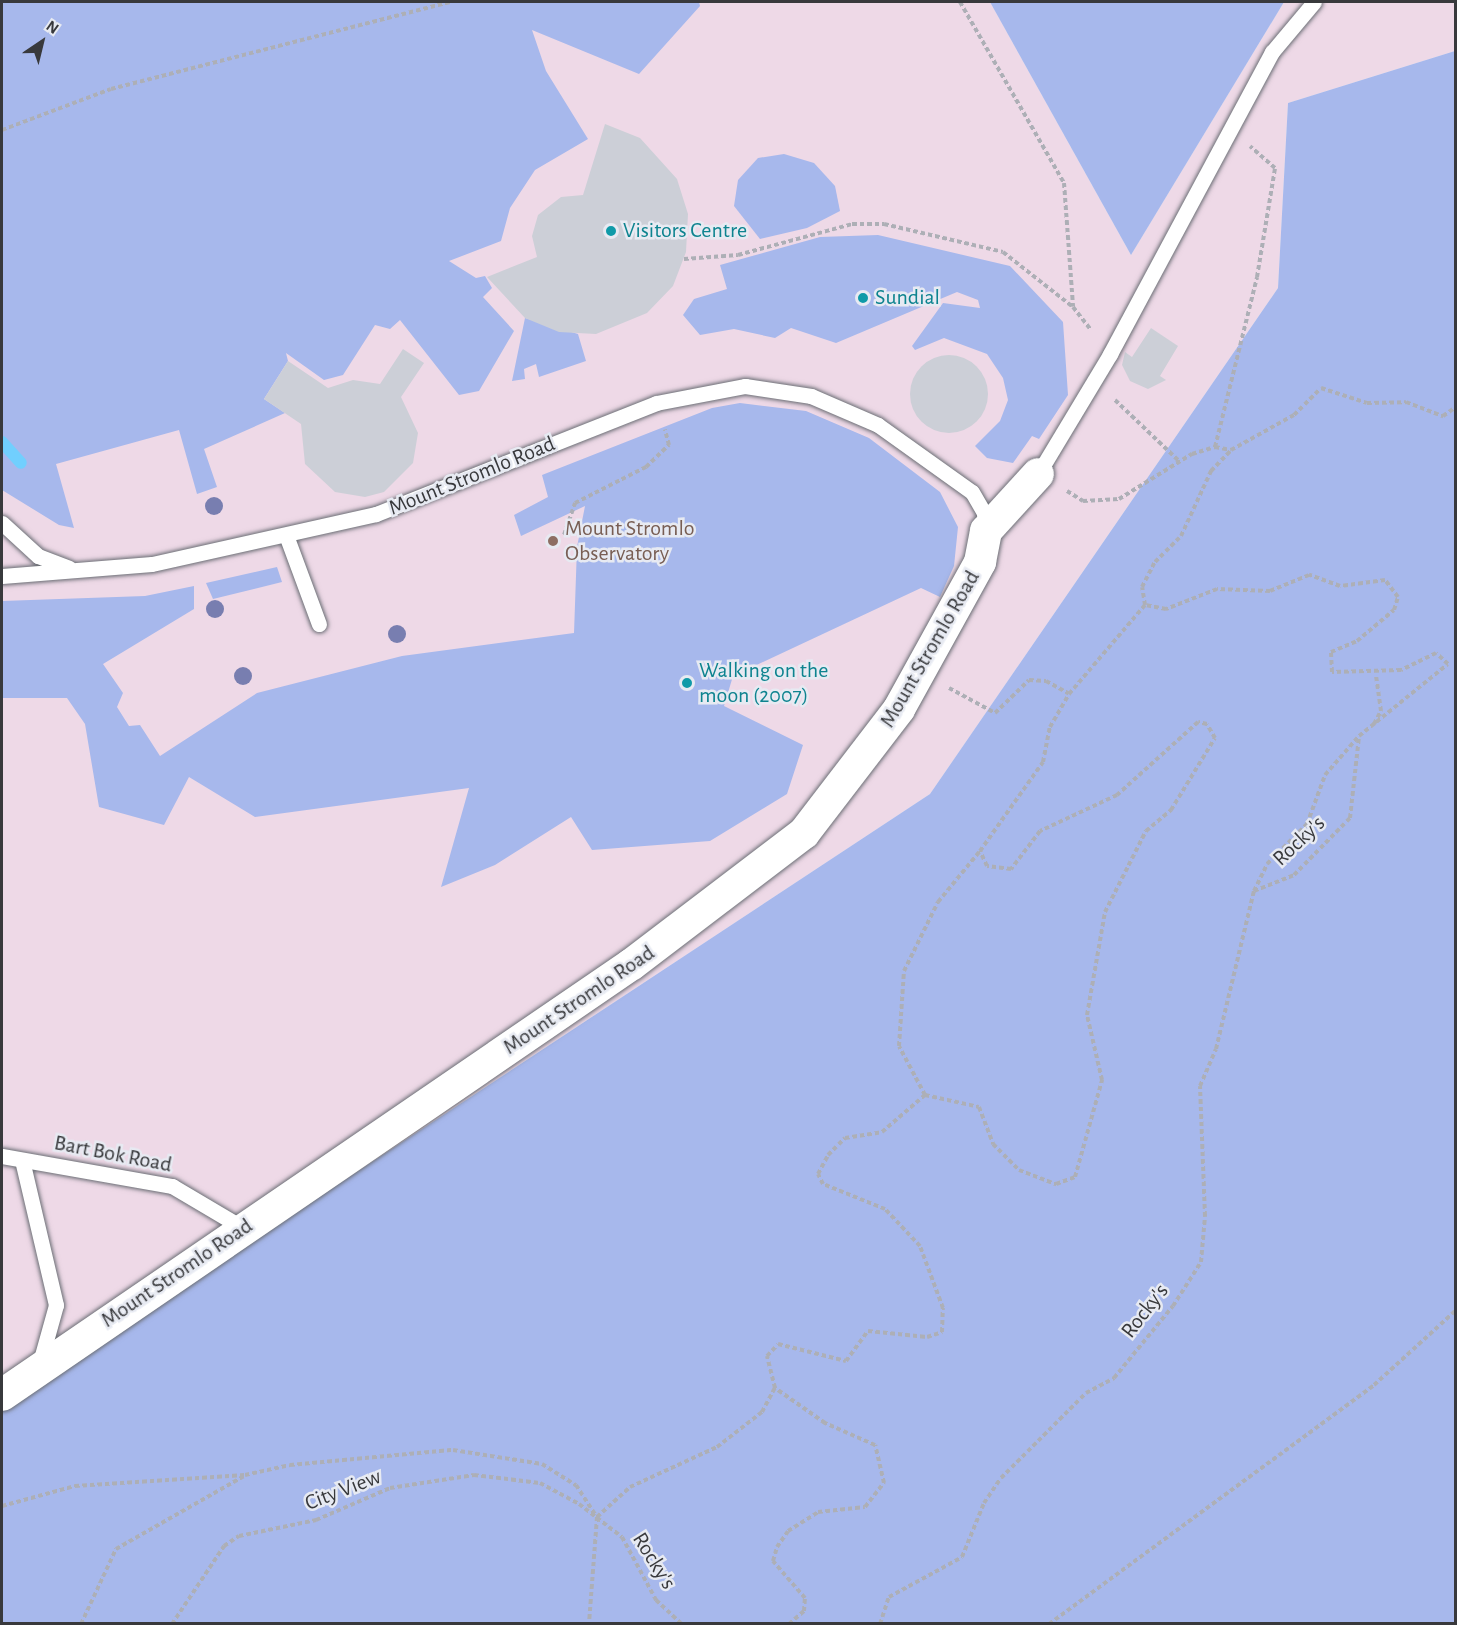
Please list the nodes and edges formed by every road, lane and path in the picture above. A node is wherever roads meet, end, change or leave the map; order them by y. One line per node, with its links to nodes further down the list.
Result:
1 (450, 2): 4 (path)
2 (960, 2): 7 (path)
3 (1314, 2): 5 (lane)
4 (2, 130)
5 (1228, 134): 8 (lane); 12 (path)
6 (684, 259): 7 (path)
7 (1073, 307): 8 (path)
8 (1110, 354): 9 (lane)
9 (1091, 385): 14 (path); 15 (lane)
10 (656, 403): 17 (lane, Mount Stromlo Road); 18 (lane, Mount Stromlo Road); 19 (path)
11 (1455, 407): 13 (path)
12 (1215, 447): 13 (path); 14 (path)
13 (1231, 450): 22 (path)
14 (1179, 461): 15 (path)
15 (1038, 474): 17 (street)
16 (2, 523): 20 (lane)
17 (986, 531): 24 (street, Mount Stromlo Road)
18 (286, 535): 20 (lane, Mount Stromlo Road); 23 (lane)
19 (564, 535)
20 (72, 569): 21 (lane, Mount Stromlo Road)
21 (2, 576)
22 (1145, 605): 25 (path); 26 (path)
23 (318, 624)
24 (921, 672): 26 (path); 34 (street, Mount Stromlo Road)
25 (1375, 674): 27 (path); 27 (path)
26 (1069, 694): 29 (path)
27 (1373, 725): 28 (path)
28 (1359, 736): 30 (path); 30 (path, Rocky's)
29 (980, 851): 31 (path); 31 (path)
30 (1254, 891): 47 (path, Rocky's)
31 (925, 1095): 37 (path)
32 (2, 1156): 33 (lane, Bart Bok Road)
33 (22, 1160): 34 (lane, Bart Bok Road); 36 (lane)
34 (243, 1228): 36 (street, Mount Stromlo Road)
35 (1455, 1310): 48 (path)
36 (38, 1368): 38 (street, Mount Stromlo Road)
37 (776, 1388): 41 (path); 46 (path)
38 (2, 1395)
39 (245, 1475): 40 (path); 41 (path); 42 (path)
40 (2, 1506)
41 (597, 1517): 43 (path, City View); 44 (path); 45 (path, Rocky's)
42 (81, 1623)
43 (172, 1623)
44 (589, 1623)
45 (682, 1623)
46 (789, 1623)
47 (880, 1623)
48 (1049, 1623)

